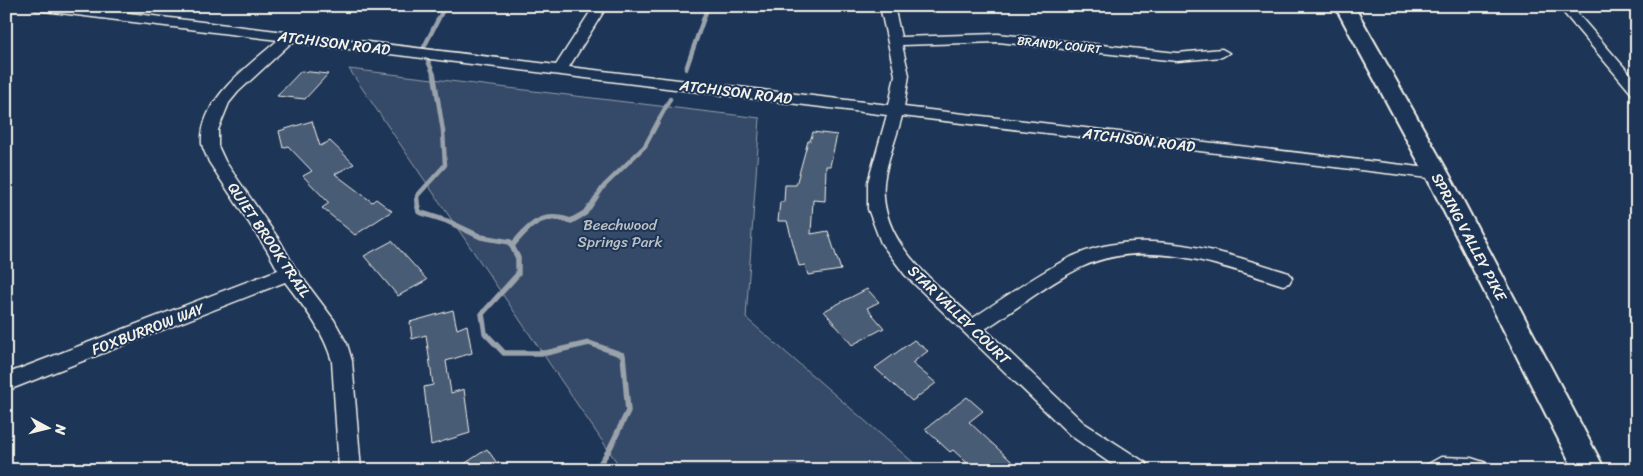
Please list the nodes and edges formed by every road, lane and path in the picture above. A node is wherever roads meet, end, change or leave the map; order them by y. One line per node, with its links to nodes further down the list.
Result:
1 (36, 6): 6 (street, ATCHISON ROAD)
2 (601, 6): 10 (street)
3 (887, 6): 8 (street, STAR VALLEY COURT)
4 (1344, 6): 13 (street, SPRING VALLEY PIKE)
5 (1564, 6): 11 (street)
6 (65, 8): 7 (street, ATCHISON ROAD)
7 (288, 37): 10 (street, ATCHISON ROAD); 14 (street, QUIET BROOK TRAIL)
8 (895, 41): 9 (street, BRANDY COURT); 12 (street, STAR VALLEY COURT)
9 (1222, 53)
10 (560, 70): 12 (street, ATCHISON ROAD)
11 (1637, 91)
12 (896, 111): 13 (street, ATCHISON ROAD); 16 (street, STAR VALLEY COURT)
13 (1437, 174): 22 (street, SPRING VALLEY PIKE)
14 (289, 273): 17 (street, FOXBURROW WAY); 18 (street, QUIET BROOK TRAIL)
15 (1283, 278): 16 (street)
16 (972, 328): 19 (street, STAR VALLEY COURT)
17 (6, 384)
18 (350, 470)
19 (1138, 470)
20 (1427, 470): 21 (lane)
21 (1495, 470)
22 (1590, 470)

